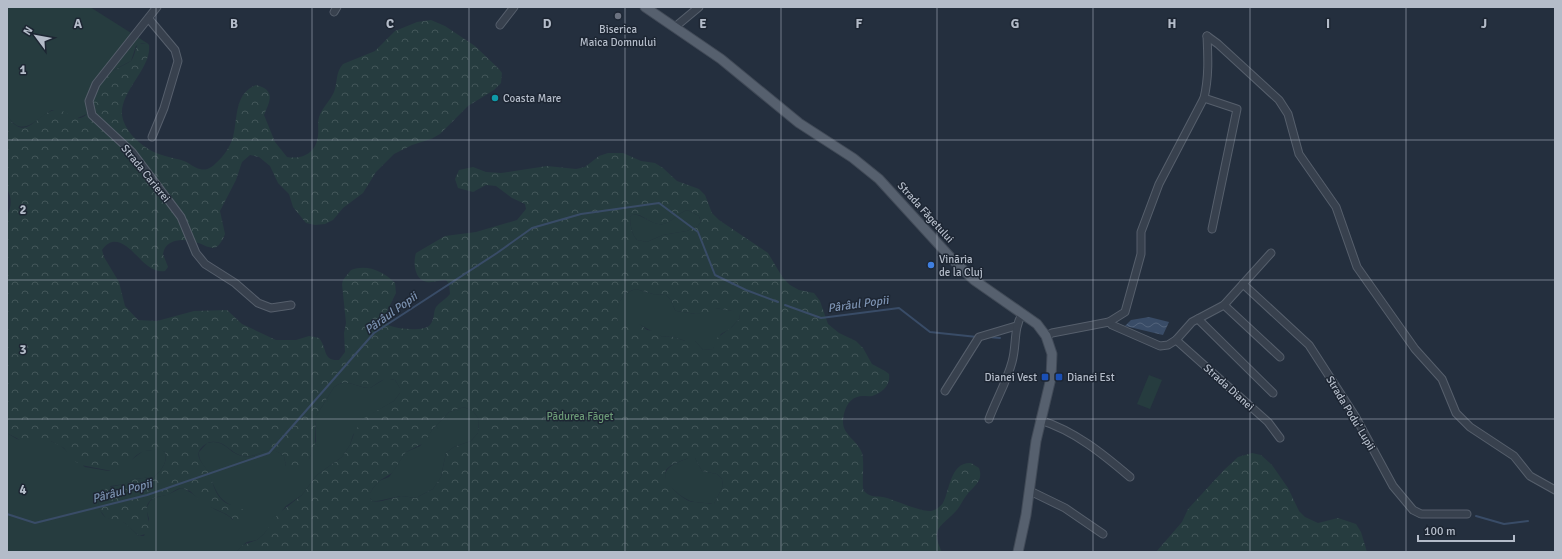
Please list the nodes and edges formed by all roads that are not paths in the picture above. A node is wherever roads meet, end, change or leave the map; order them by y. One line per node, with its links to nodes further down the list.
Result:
1 (158, 7): 5 (street, Strada Carierei)
2 (514, 7): 6 (street)
3 (645, 7): 7 (main road, Strada Făgetului)
4 (698, 7): 7 (street)
5 (149, 20): 9 (street); 13 (street, Strada Carierei)
6 (500, 25)
7 (675, 28): 15 (main road, Strada Făgetului)
8 (1204, 98): 10 (street); 17 (street); 28 (street)
9 (152, 137)
10 (1212, 229)
11 (1271, 253): 12 (street)
12 (1242, 284): 14 (street); 30 (street, Strada Podu' Lupii)
13 (291, 304)
14 (1224, 304): 16 (street); 21 (street)
15 (1022, 314): 18 (street); 19 (main road, Strada Făgetului)
16 (1198, 319): 20 (street); 23 (street)
17 (1109, 322): 19 (street); 20 (street)
18 (1016, 326): 22 (street); 24 (street)
19 (1046, 336): 25 (main road, Strada Făgetului)
20 (1176, 340): 26 (street, Strada Dianei)
21 (1280, 358)
22 (945, 391)
23 (1273, 393)
24 (989, 419)
25 (1040, 420): 27 (street); 29 (main road, Strada Făgetului)
26 (1280, 438)
27 (1130, 477)
28 (1555, 490)
29 (1030, 491): 31 (street); 32 (main road, Strada Făgetului)
30 (1467, 514)
31 (1103, 534)
32 (1018, 552)

